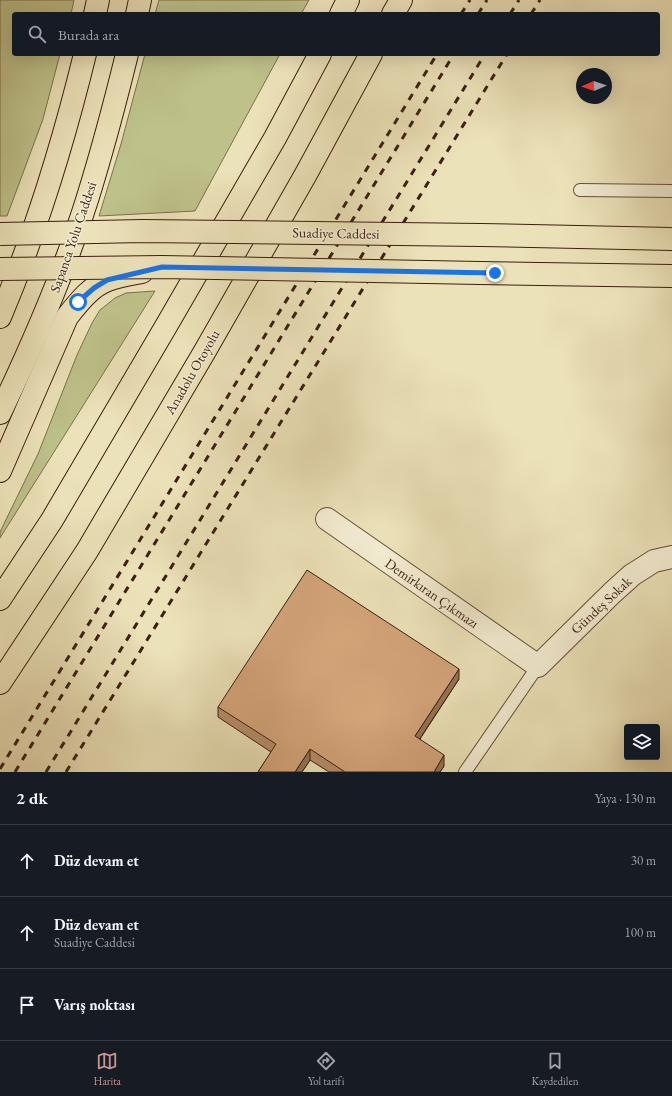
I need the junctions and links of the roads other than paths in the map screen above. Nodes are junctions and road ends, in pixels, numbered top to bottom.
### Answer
1 (98, 0) edge
2 (140, 0) edge
3 (348, 0) edge
4 (401, 0) edge
5 (95, 12) edge
6 (137, 12) edge
7 (342, 12) edge
8 (394, 12) edge
9 (85, 56) edge
10 (127, 56) edge
11 (319, 56) edge
12 (371, 56) edge
13 (580, 190) dead end
14 (672, 192) edge
15 (0, 234) edge
16 (672, 239) edge
17 (162, 267) junction
18 (0, 269) edge
19 (672, 276) edge
20 (0, 317) edge
21 (0, 414) edge
22 (0, 471) edge
23 (327, 519) dead end
24 (672, 556) edge
25 (0, 599) edge
26 (538, 666) junction
27 (0, 683) edge
28 (465, 772) edge

1 - 5 main road
2 - 6 main road
3 - 7 main road
4 - 8 main road
9 - 20 main road
10 - 21 main road, Sapanca Yolu Caddesi
11 - 25 main road
12 - 27 main road, Anadolu Otoyolu
13 - 14 lane
15 - 16 main road, Suadiye Caddesi, bridge
17 - 18 main road, bridge
17 - 19 main road, bridge
17 - 22 main road
23 - 26 street, Demirkıran Çıkmazı
24 - 26 street, Gündeş Sokak
26 - 28 lane

